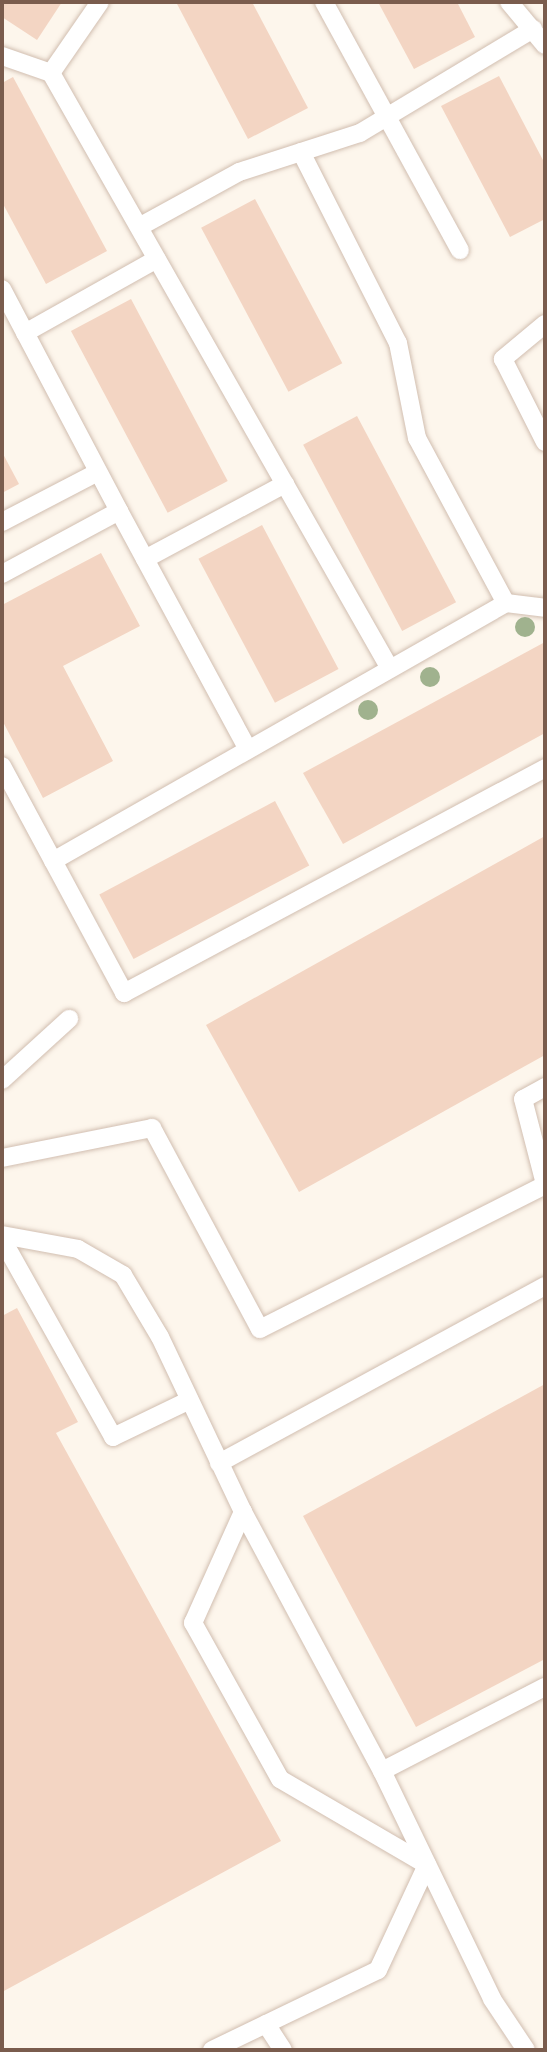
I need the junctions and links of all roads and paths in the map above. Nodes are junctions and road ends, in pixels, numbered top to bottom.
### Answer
1 (100, 2) edge
2 (324, 2) edge
3 (509, 2) edge
4 (533, 29) junction
5 (545, 45) edge
6 (2, 56) edge
7 (51, 74) junction
8 (389, 116) junction
9 (301, 152) junction
10 (139, 228) junction
11 (460, 250) dead end
12 (157, 259) junction
13 (2, 289) edge
14 (545, 324) edge
15 (25, 332) junction
16 (545, 442) edge
17 (98, 472) junction
18 (285, 484) junction
19 (119, 511) junction
20 (2, 522) edge
21 (145, 559) junction
22 (3, 570) edge
23 (506, 603) junction
24 (545, 608) edge
25 (389, 667) junction
26 (247, 748) junction
27 (2, 766) edge
28 (545, 768) edge
29 (53, 861) junction
30 (68, 1019) dead end
31 (2, 1080) edge
32 (545, 1087) edge
33 (2, 1157) edge
34 (545, 1185) edge
35 (2, 1237) edge
36 (545, 1286) edge
37 (190, 1400) junction
38 (219, 1462) junction
39 (243, 1512) junction
40 (545, 1686) edge
41 (382, 1771) junction
42 (427, 1865) junction
43 (266, 2024) junction
44 (212, 2050) edge
45 (283, 2050) edge
46 (526, 2050) edge

1 - 7 lane
2 - 8 lane
3 - 4 lane
4 - 5 lane
4 - 8 lane
6 - 7 lane
7 - 10 lane
8 - 9 lane
8 - 11 lane
9 - 10 lane
9 - 23 lane
10 - 12 lane
12 - 15 lane
12 - 18 lane
13 - 15 lane
14 - 16 lane
15 - 17 lane
17 - 19 lane
17 - 20 lane
18 - 21 lane
18 - 25 lane
19 - 21 lane
19 - 22 lane
21 - 26 lane
23 - 24 lane
23 - 25 lane
25 - 26 lane
26 - 29 lane
27 - 29 lane
28 - 29 lane
30 - 31 lane
32 - 34 lane
33 - 34 lane
35 - 37 lane
35 - 37 lane
36 - 38 lane
37 - 38 lane
38 - 39 lane
39 - 41 lane
39 - 42 lane
40 - 41 lane
41 - 42 lane
42 - 43 lane
42 - 46 lane
43 - 44 lane
43 - 45 lane

